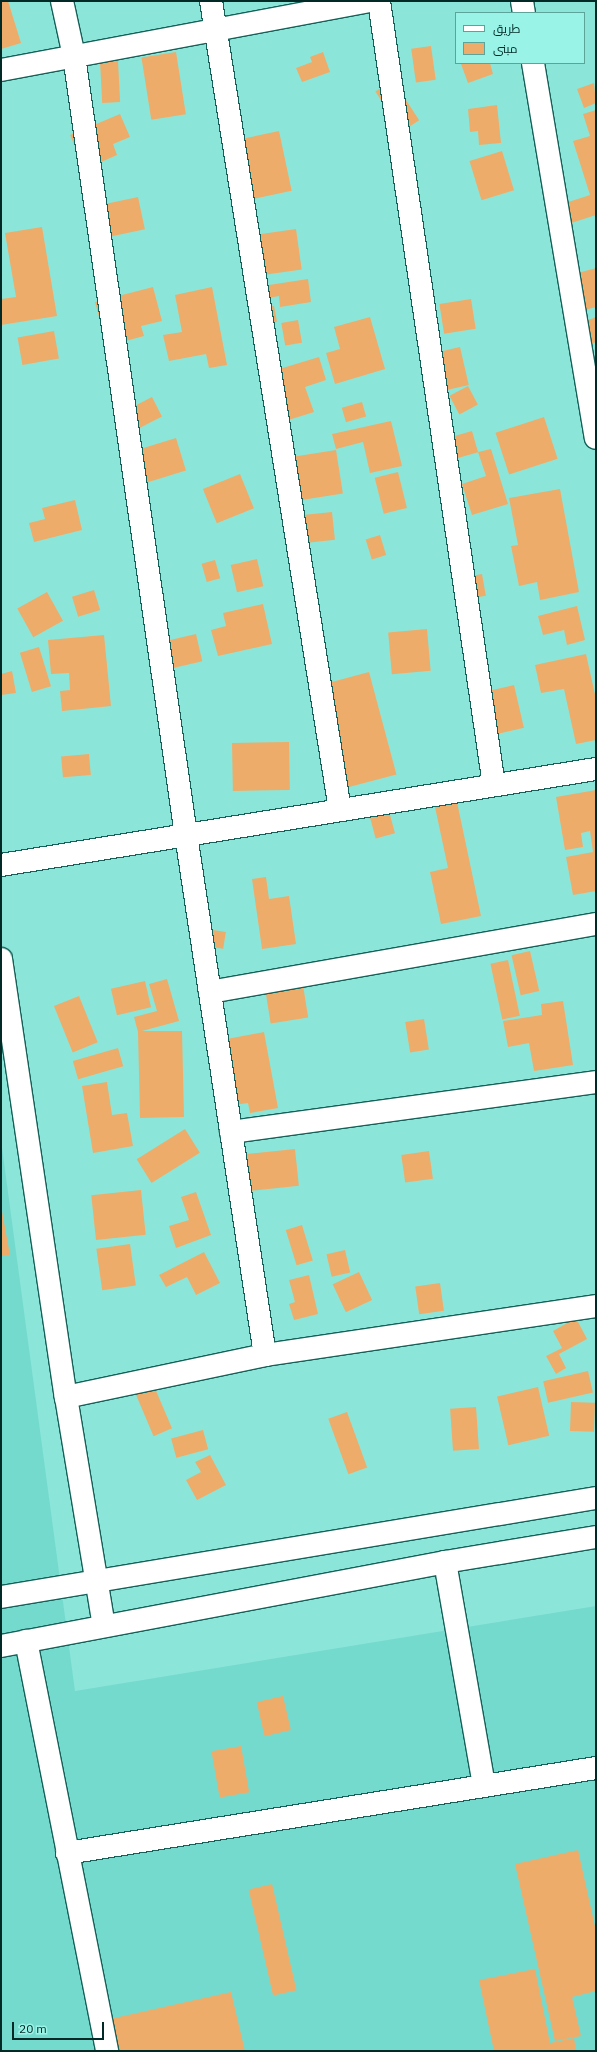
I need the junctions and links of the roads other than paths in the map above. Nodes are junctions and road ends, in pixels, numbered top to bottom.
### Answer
1 (62, 1) edge
2 (211, 1) edge
3 (369, 1) edge
4 (379, 1) edge
5 (522, 1) edge
6 (524, 12) edge
7 (216, 30) junction
8 (74, 56) junction
9 (533, 64) edge
10 (1, 70) edge
11 (596, 438) edge
12 (596, 769) edge
13 (494, 785) junction
14 (340, 810) junction
15 (186, 835) junction
16 (1, 865) edge
17 (596, 924) edge
18 (1, 959) edge
19 (210, 992) junction
20 (596, 1082) edge
21 (231, 1132) junction
22 (596, 1306) edge
23 (265, 1355) junction
24 (66, 1397) junction
25 (596, 1498) edge
26 (596, 1537) edge
27 (445, 1562) junction
28 (97, 1581) junction
29 (1, 1597) edge
30 (104, 1626) junction
31 (26, 1641) junction
32 (1, 1646) edge
33 (596, 1768) edge
34 (484, 1786) junction
35 (67, 1853) junction
36 (107, 2051) edge

1 - 8 street
2 - 7 street
3 - 7 street
4 - 13 street
5 - 6 street
7 - 8 street
7 - 14 street
8 - 10 street
8 - 15 street
9 - 11 street
12 - 13 street
13 - 14 street
14 - 15 street
15 - 16 street
15 - 19 street
17 - 19 street
18 - 24 street
19 - 21 street
20 - 21 street
21 - 23 street
22 - 23 street
23 - 24 street
24 - 28 street
25 - 28 street
26 - 27 street
27 - 30 street
27 - 34 street
28 - 29 street
28 - 30 street
30 - 31 street
31 - 32 street
31 - 35 street
33 - 34 street
34 - 35 street
35 - 36 street

